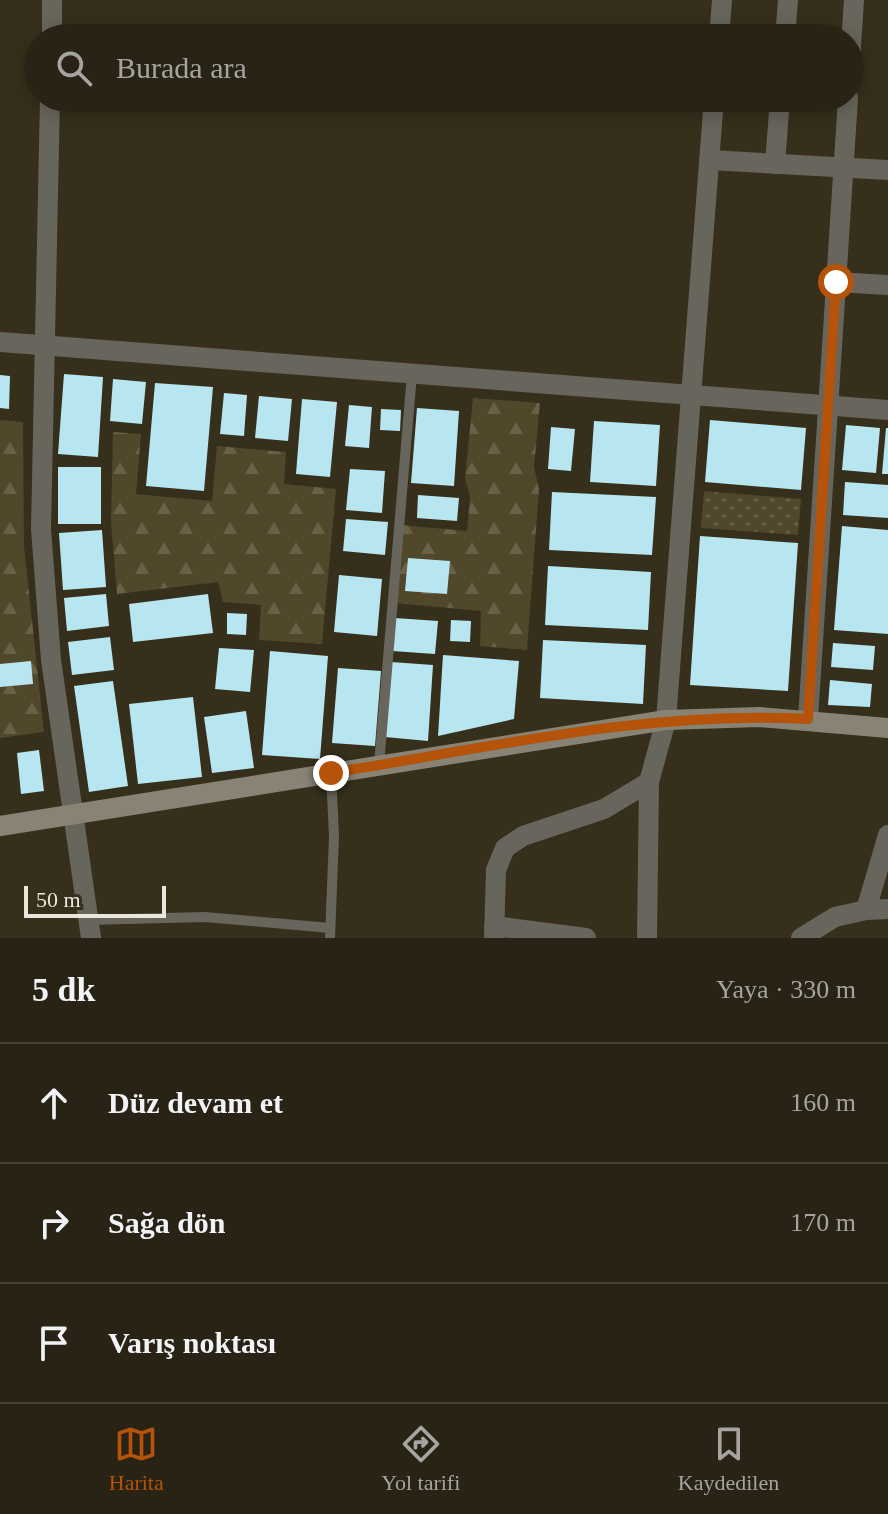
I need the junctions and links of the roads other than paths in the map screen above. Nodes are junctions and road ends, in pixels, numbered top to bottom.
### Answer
1 (52, 0) edge
2 (722, 0) edge
3 (788, 0) edge
4 (854, 0) edge
5 (52, 24) edge
6 (720, 24) edge
7 (786, 24) edge
8 (852, 24) edge
9 (50, 112) edge
10 (713, 112) edge
11 (779, 112) edge
12 (847, 112) edge
13 (709, 160) junction
14 (775, 164) junction
15 (843, 168) junction
16 (888, 170) edge
17 (836, 282) junction
18 (888, 285) edge
19 (0, 342) edge
20 (45, 345) junction
21 (412, 374) junction
22 (690, 395) junction
23 (829, 405) junction
24 (888, 410) edge
25 (808, 719) junction
26 (666, 720) junction
27 (888, 728) edge
28 (379, 765) junction
29 (331, 773) junction
30 (649, 782) junction
31 (71, 814) junction
32 (0, 826) edge
33 (888, 835) edge
34 (888, 909) edge
35 (866, 910) junction
36 (90, 929) edge
37 (494, 932) edge
38 (330, 933) edge
39 (586, 938) edge
40 (647, 938) edge
41 (801, 938) edge

1 - 5 street
2 - 6 street
3 - 7 street
4 - 8 street
9 - 20 street
10 - 13 street
11 - 14 street
12 - 15 street
13 - 14 street
13 - 22 street
14 - 15 street
15 - 16 street
15 - 17 street
17 - 18 street
17 - 23 street
19 - 20 street
20 - 21 street
20 - 31 street
21 - 22 street
21 - 28 lane
22 - 23 street
22 - 26 street
23 - 24 street
23 - 25 street
25 - 26 main road
25 - 27 main road
26 - 28 main road
26 - 30 street
28 - 29 main road
29 - 31 main road
29 - 38 lane
30 - 37 street
30 - 40 street
31 - 32 main road
31 - 36 street
33 - 35 street
34 - 35 street
35 - 41 street
36 - 38 lane
37 - 39 street

